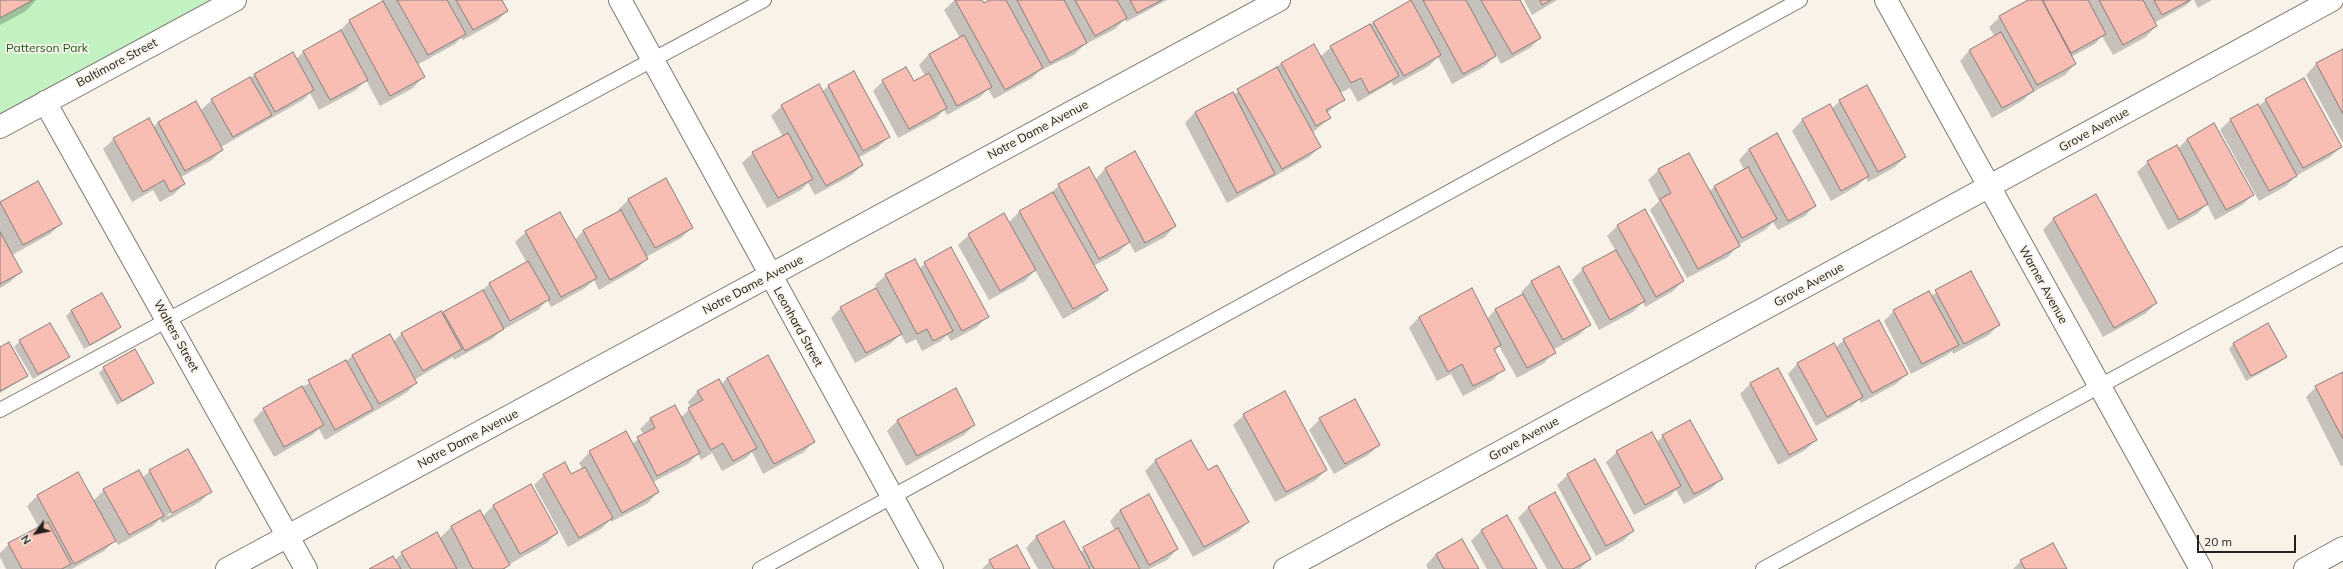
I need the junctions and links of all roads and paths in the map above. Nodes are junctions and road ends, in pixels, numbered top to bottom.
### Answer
1 (234, 0) edge
2 (620, 0) edge
3 (764, 0) edge
4 (1279, 0) edge
5 (1800, 0) edge
6 (1886, 0) edge
7 (2332, 0) edge
8 (653, 61) junction
9 (45, 102) junction
10 (0, 127) edge
11 (1989, 187) junction
12 (2343, 254) edge
13 (770, 276) junction
14 (167, 320) junction
15 (2100, 386) junction
16 (0, 410) edge
17 (892, 498) junction
18 (287, 536) junction
19 (2343, 548) edge
20 (227, 569) edge
21 (306, 569) edge
22 (760, 569) edge
23 (932, 569) edge
24 (1286, 569) edge
25 (1763, 569) edge
26 (2201, 569) edge
27 (2305, 569) edge

1 - 9 street, Baltimore Street
2 - 8 street, Leonhard Street
3 - 8 lane
4 - 13 street, Notre Dame Avenue
5 - 17 lane
6 - 11 street, Warner Avenue
7 - 11 street, Grove Avenue
8 - 13 street, Leonhard Street
8 - 14 lane
9 - 10 street, Baltimore Street
9 - 14 street, Walters Street
11 - 15 street, Warner Avenue
11 - 24 street, Grove Avenue
12 - 15 lane
13 - 17 street, Leonhard Street
13 - 18 street, Notre Dame Avenue
14 - 16 lane
14 - 18 street, Walters Street
15 - 25 lane
15 - 26 street, Warner Avenue
17 - 22 lane
17 - 23 street, Leonhard Street
18 - 20 street, Notre Dame Avenue
18 - 21 street, Walters Street
19 - 27 street

